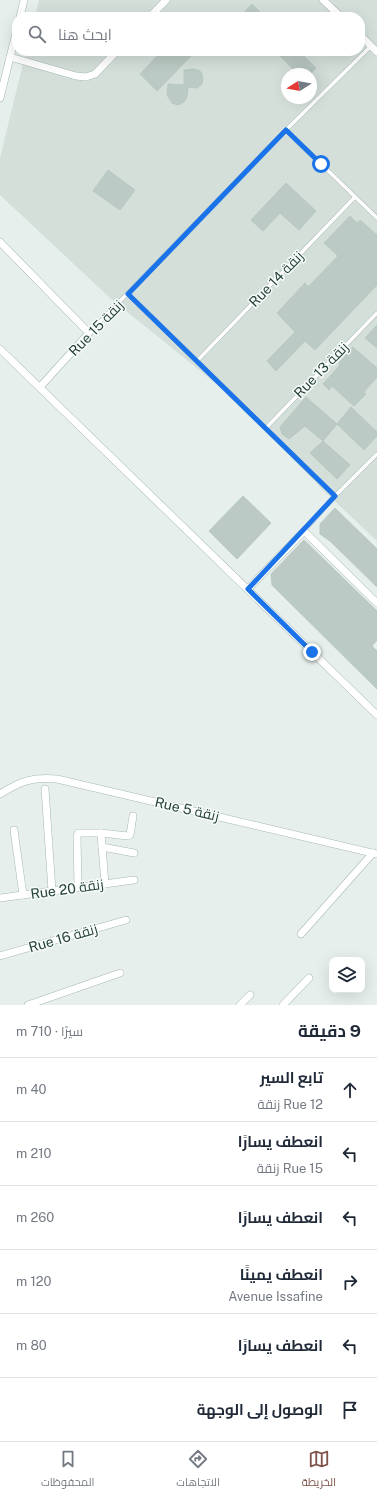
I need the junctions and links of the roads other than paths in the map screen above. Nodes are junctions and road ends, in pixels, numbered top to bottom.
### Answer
1 (24, 0) edge
2 (166, 0) edge
3 (323, 0) edge
4 (21, 12) edge
5 (155, 12) edge
6 (336, 12) edge
7 (365, 40) edge
8 (371, 46) junction
9 (12, 49) edge
10 (365, 52) edge
11 (377, 52) edge
12 (112, 56) edge
13 (361, 56) edge
14 (10, 57) junction
15 (4, 69) edge
16 (0, 98) edge
17 (286, 130) junction
18 (355, 197) junction
19 (377, 218) edge
20 (0, 242) edge
21 (128, 294) junction
22 (377, 313) edge
23 (89, 333) junction
24 (0, 349) edge
25 (197, 361) junction
26 (40, 387) junction
27 (266, 428) junction
28 (377, 454) edge
29 (335, 496) junction
30 (304, 531) junction
31 (248, 589) junction
32 (377, 603) edge
33 (377, 715) edge
34 (45, 789) dead end
35 (0, 794) edge
36 (133, 816) dead end
37 (14, 830) dead end
38 (101, 833) junction
39 (102, 847) junction
40 (134, 853) dead end
41 (375, 853) edge
42 (134, 880) dead end
43 (105, 884) junction
44 (78, 888) junction
45 (52, 891) junction
46 (23, 895) junction
47 (0, 898) edge
48 (126, 920) dead end
49 (301, 934) dead end
50 (0, 948) edge
51 (1, 955) edge
52 (120, 973) dead end
53 (309, 978) dead end
54 (250, 995) dead end
55 (28, 1005) edge
56 (240, 1005) edge
57 (283, 1005) edge

1 - 4 street
2 - 5 street
3 - 6 street
7 - 8 street
8 - 10 lane, Rue 15 زنقة
8 - 11 street
9 - 14 street
12 - 14 street
13 - 17 lane, Rue 15 زنقة
14 - 15 street
15 - 16 street
17 - 18 lane
17 - 21 lane, Rue 15 زنقة
18 - 19 lane
18 - 25 lane, Rue 14 زنقة
20 - 23 street
21 - 23 lane, Rue 15 زنقة
21 - 25 lane
22 - 27 lane, Rue 13 زنقة
23 - 26 street, Rue 15 زنقة
24 - 26 street
25 - 27 lane
26 - 31 street
27 - 29 lane
28 - 29 lane
29 - 30 lane
30 - 31 street
30 - 32 street
31 - 33 street
34 - 45 street
35 - 41 street, Rue 5 زنقة
36 - 38 street
37 - 46 street
38 - 39 street
38 - 44 street
39 - 40 street
39 - 43 street
41 - 49 street
42 - 43 street, Rue 20 زنقة
43 - 44 street, Rue 20 زنقة
44 - 45 street, Rue 20 زنقة
45 - 46 street, Rue 20 زنقة
46 - 47 street, Rue 20 زنقة
48 - 51 street, Rue 16 زنقة
50 - 51 street
52 - 55 street
53 - 57 street
54 - 56 street

